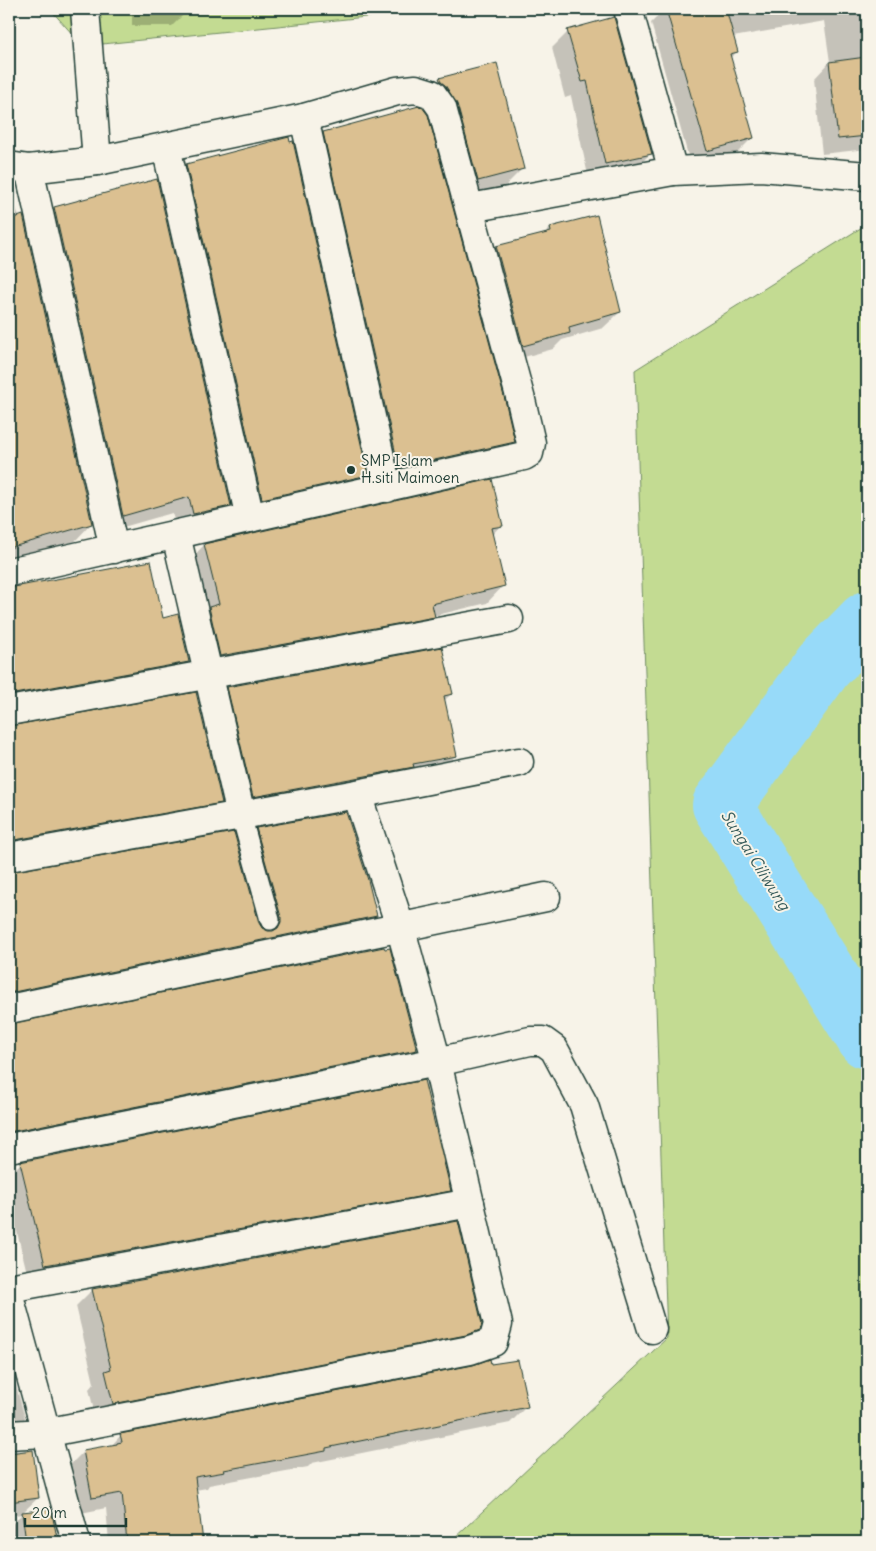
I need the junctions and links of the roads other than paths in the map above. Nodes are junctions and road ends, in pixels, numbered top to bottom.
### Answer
1 (85, 9) edge
2 (628, 9) edge
3 (304, 118) junction
4 (166, 147) junction
5 (97, 161) junction
6 (19, 168) edge
7 (673, 171) junction
8 (867, 176) edge
9 (470, 208) junction
10 (387, 488) junction
11 (250, 518) junction
12 (176, 535) junction
13 (114, 549) junction
14 (9, 572) edge
15 (509, 619) dead end
16 (208, 674) junction
17 (9, 711) edge
18 (519, 762) dead end
19 (357, 794) junction
20 (242, 815) junction
21 (9, 856) edge
22 (546, 897) dead end
23 (270, 920) dead end
24 (400, 926) junction
25 (9, 1009) edge
26 (437, 1062) junction
27 (9, 1148) edge
28 (470, 1203) junction
29 (9, 1288) edge
30 (9, 1296) edge
31 (652, 1329) dead end
32 (45, 1433) junction
33 (9, 1435) edge
34 (76, 1542) edge

1 - 5 street
2 - 7 street
3 - 4 street
3 - 9 street
3 - 10 street
4 - 5 street
4 - 11 street
5 - 6 street
6 - 13 street
7 - 8 street
7 - 9 street
9 - 10 street
10 - 11 street
11 - 12 street
12 - 13 street
12 - 16 street
13 - 14 street
15 - 16 street
16 - 17 street
16 - 20 street
18 - 19 street
19 - 20 street
19 - 24 street
20 - 21 street
20 - 23 lane
22 - 24 street
24 - 25 street
24 - 26 street
26 - 27 street
26 - 28 street
26 - 31 street
28 - 29 street
28 - 32 street
30 - 32 street
32 - 33 street
32 - 34 street

